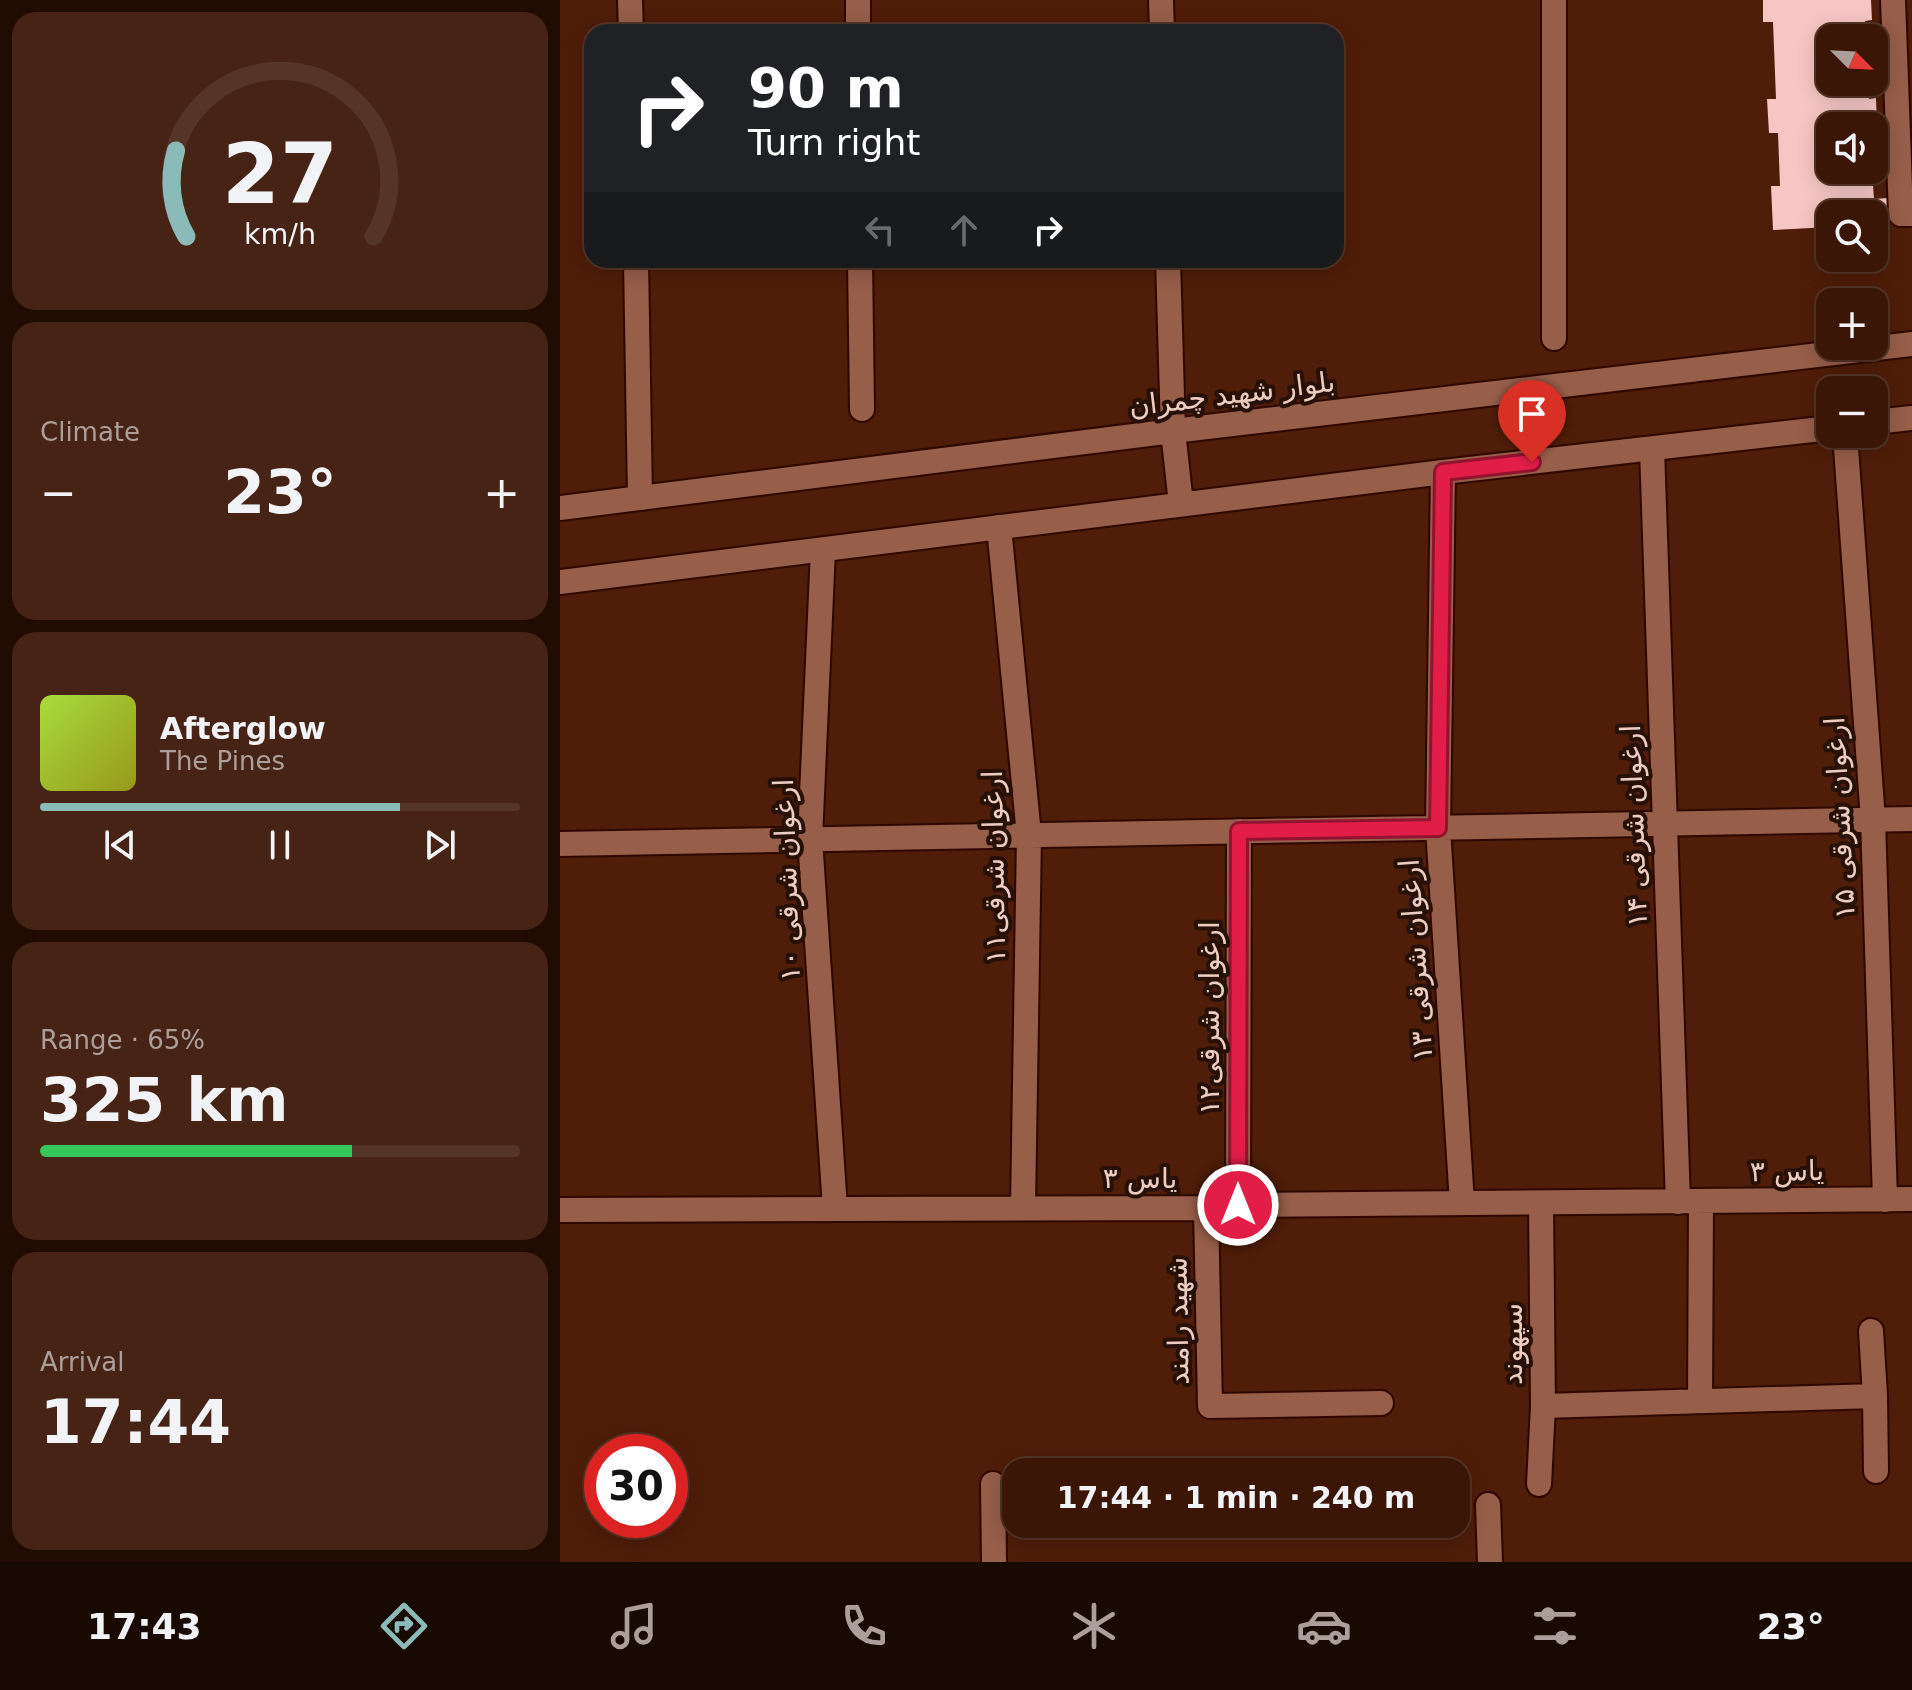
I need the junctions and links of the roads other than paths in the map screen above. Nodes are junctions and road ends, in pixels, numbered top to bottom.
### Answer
1 (630, 0) edge
2 (858, 0) edge
3 (1161, 0) edge
4 (1554, 0) edge
5 (1893, 0) edge
6 (631, 24) edge
7 (858, 24) edge
8 (1162, 24) edge
9 (1912, 214) edge
10 (636, 268) edge
11 (860, 268) edge
12 (1168, 268) edge
13 (1554, 338) dead end
14 (1912, 344) edge
15 (862, 409) dead end
16 (1912, 418) edge
17 (1888, 421) edge
18 (1816, 430) edge
19 (1173, 431) junction
20 (1846, 448) edge
21 (1652, 449) junction
22 (1443, 472) junction
23 (640, 498) junction
24 (1181, 504) junction
25 (560, 508) edge
26 (999, 527) junction
27 (823, 550) junction
28 (560, 582) edge
29 (1912, 819) edge
30 (1873, 820) junction
31 (1663, 823) junction
32 (1438, 828) junction
33 (1239, 831) junction
34 (1029, 835) junction
35 (810, 839) junction
36 (560, 844) edge
37 (1912, 1199) edge
38 (1885, 1200) junction
39 (1689, 1202) junction
40 (1462, 1203) junction
41 (1541, 1203) junction
42 (1238, 1205) junction
43 (1023, 1207) junction
44 (835, 1208) junction
45 (1206, 1208) junction
46 (560, 1210) edge
47 (1871, 1331) dead end
48 (1875, 1396) junction
49 (1700, 1401) junction
50 (1381, 1403) dead end
51 (1543, 1406) junction
52 (1876, 1471) dead end
53 (993, 1484) dead end
54 (1539, 1484) dead end
55 (1488, 1505) dead end
56 (994, 1562) edge
57 (1490, 1562) edge

1 - 6 street
2 - 7 street
3 - 8 street
4 - 13 street
5 - 9 street
10 - 23 street
11 - 15 street
12 - 19 street
14 - 19 street, بلوار شهید چمران
16 - 17 street
18 - 21 street
19 - 23 street, بلوار شهید چمران
19 - 24 street
20 - 30 street, ارغوان شرقی ۱۵
21 - 22 street
21 - 31 street, ارغوان شرقی ۱۴
22 - 24 street
22 - 32 street, ارغوان شرقی ۱۳
23 - 25 street, بلوار شهید چمران
24 - 26 street
26 - 27 street
26 - 34 street, ارغوان شرقی۱۱
27 - 28 street
27 - 35 street, ارغوان شرقی ۱۰
29 - 30 street
30 - 31 street
30 - 38 street, ارغوان شرقی ۱۵
31 - 32 street
31 - 39 street, ارغوان شرقی ۱۴
32 - 33 street
32 - 40 street, ارغوان شرقی ۱۳
33 - 34 street
33 - 42 street, ارغوان شرقی۱۲
34 - 35 street
34 - 43 street, ارغوان شرقی۱۱
35 - 36 street
35 - 44 street, ارغوان شرقی ۱۰
37 - 38 street, یاس ۳
38 - 39 street, یاس ۳
39 - 41 street, یاس ۳
39 - 49 street, ارغوان شرقی ۱۴
40 - 41 street, یاس ۳
40 - 42 street, یاس ۳
41 - 51 street, سپهوند
42 - 45 street, یاس ۳
43 - 44 street, یاس ۳
43 - 45 street, یاس ۳
44 - 46 street, یاس ۳
45 - 50 street, شهید رامند
47 - 48 street
48 - 49 street
48 - 52 street
49 - 51 street
51 - 54 street, سپهوند
53 - 56 street
55 - 57 street

